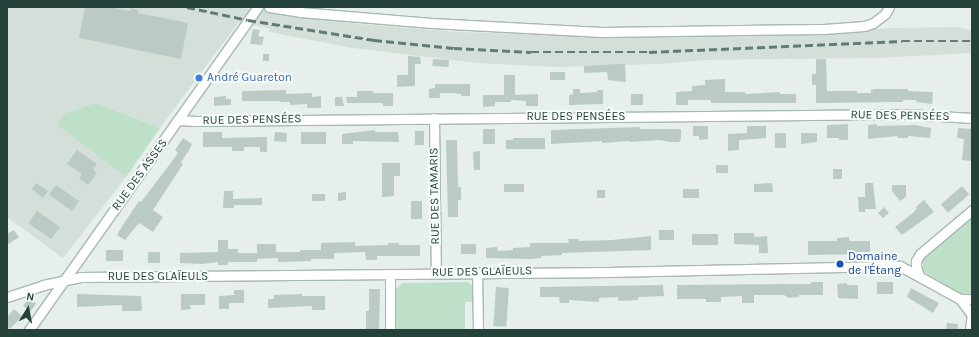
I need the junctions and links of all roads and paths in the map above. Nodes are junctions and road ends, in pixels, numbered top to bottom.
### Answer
1 (258, 7) edge
2 (268, 7) edge
3 (889, 7) edge
4 (300, 10) edge
5 (434, 118) junction
6 (972, 118) edge
7 (179, 120) junction
8 (972, 210) edge
9 (920, 254) junction
10 (900, 266) junction
11 (477, 272) junction
12 (436, 273) junction
13 (390, 274) junction
14 (919, 275) junction
15 (65, 279) junction
16 (7, 297) edge
17 (972, 299) edge
18 (960, 300) junction
19 (972, 314) edge
20 (29, 330) edge
21 (390, 330) edge
22 (478, 330) edge
23 (970, 330) edge

1 - 7 street, RUE DES ASSES
2 - 4 street
3 - 4 street
5 - 6 street, RUE DES PENSÉES
5 - 7 street, RUE DES PENSÉES
5 - 12 street, RUE DES TAMARIS
7 - 15 street, RUE DES ASSES
8 - 9 street, RUE DES GLAÏEULS
9 - 10 street, RUE DES GLAÏEULS
9 - 14 street
10 - 11 street, RUE DES GLAÏEULS
10 - 14 street, RUE DES GLAÏEULS
11 - 12 street, RUE DES GLAÏEULS
11 - 22 street
12 - 13 street, RUE DES GLAÏEULS
13 - 15 street, RUE DES GLAÏEULS
13 - 21 street
14 - 18 street, RUE DES GLAÏEULS
15 - 16 street
15 - 20 street, RUE DES ASSES
17 - 18 street
18 - 19 street, RUE DES GLAÏEULS
19 - 23 street

